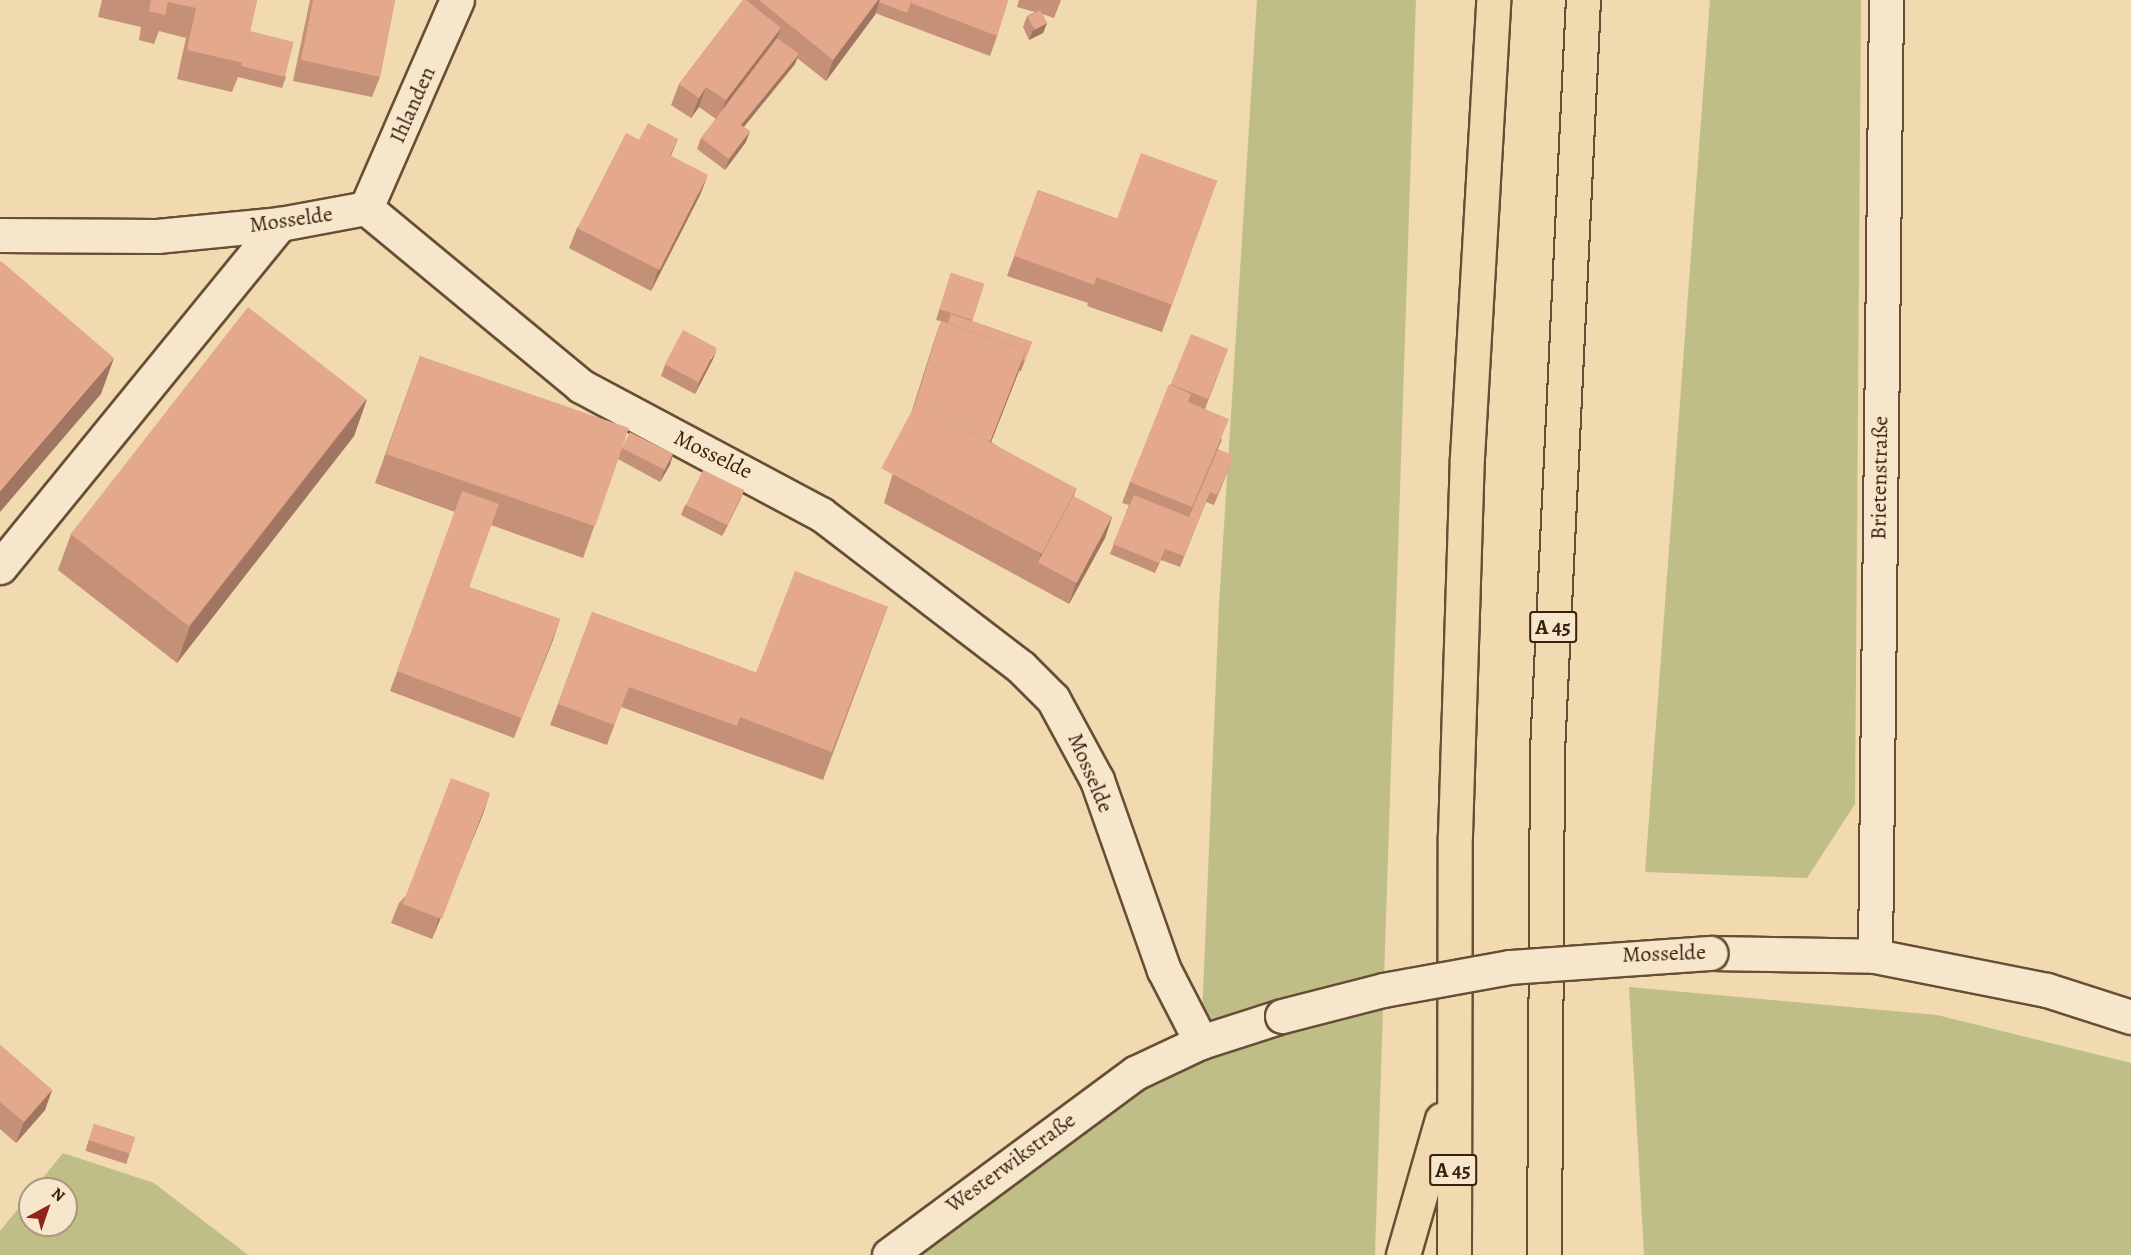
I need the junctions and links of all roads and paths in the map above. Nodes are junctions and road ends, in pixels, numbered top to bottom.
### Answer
1 (457, 0) edge
2 (1493, 0) edge
3 (1583, 0) edge
4 (1886, 0) edge
5 (366, 208) junction
6 (280, 224) junction
7 (0, 236) edge
8 (0, 567) edge
9 (1875, 956) junction
10 (2131, 1017) edge
11 (1201, 1042) junction
12 (1135, 1073) joint
13 (1452, 1086) junction
14 (889, 1255) edge
15 (1402, 1255) edge
16 (1454, 1255) edge
17 (1544, 1255) edge

1 - 5 street, Ihlanden
2 - 13 highway, A 45
3 - 17 highway, A 45
4 - 9 street, Brietenstraße
5 - 6 street, Mosselde
5 - 11 street, Mosselde
6 - 7 street, Mosselde
6 - 8 street
9 - 10 street, Mosselde
9 - 11 street, Mosselde, bridge
11 - 12 street, Mosselde
12 - 14 street, Westerwikstraße
13 - 15 highway
13 - 16 highway, A 45

